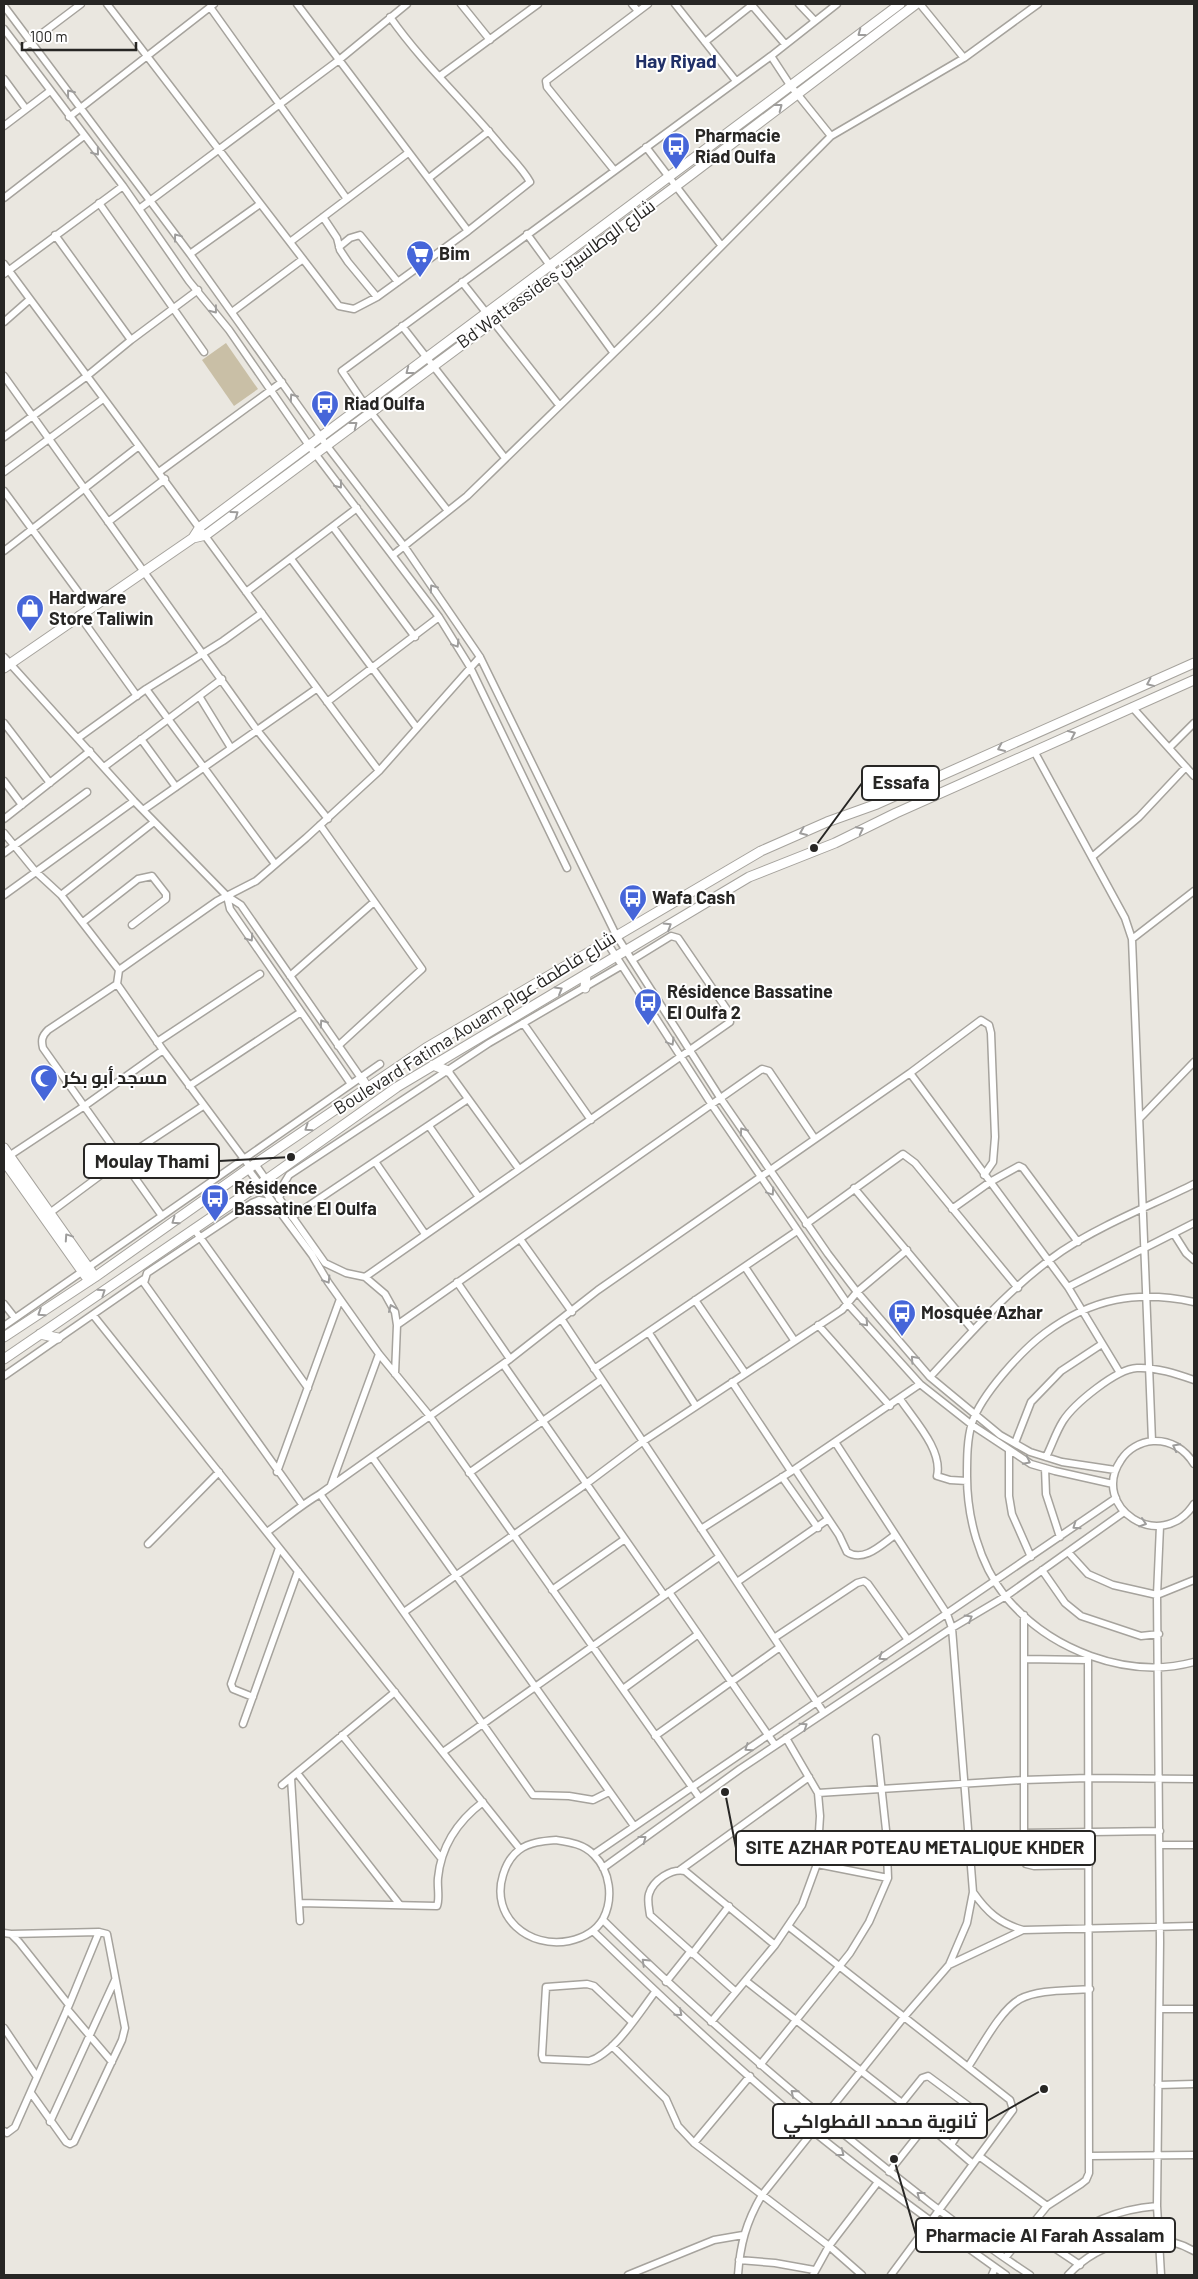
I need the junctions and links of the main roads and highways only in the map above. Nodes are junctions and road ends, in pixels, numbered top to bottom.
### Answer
1 (900, 4) edge
2 (916, 4) edge
3 (368, 408) junction
4 (193, 538) junction
5 (6, 663) edge
6 (1194, 663) edge
7 (1194, 680) edge
8 (586, 974) junction
9 (584, 988) road end
10 (433, 1065) junction
11 (448, 1071) road end
12 (360, 1078) road end
13 (367, 1087) junction
14 (5, 1155) edge
15 (85, 1269) junction
16 (92, 1279) junction
17 (40, 1334) junction
18 (4, 1337) edge
19 (58, 1338) road end
20 (4, 1359) edge

1 -> 3 main road, Bd Wattassides شارع الوطاسيين
3 -> 2 main road, Bd Wattassides شارع الوطاسيين
3 - 4 main road, Bd Wattassides شارع الوطاسيين
4 -> 3 main road, Bd Wattassides شارع الوطاسيين
4 - 5 main road, Bd Wattassides شارع الوطاسيين
6 -> 13 main road, Boulevard Fatima Aouam شارع فاطمة عوام
8 -> 7 main road, Boulevard Fatima Aouam شارع فاطمة عوام
8 - 9 main road
10 -> 8 main road, Boulevard Fatima Aouam شارع فاطمة عوام
10 - 11 main road
17 -> 10 main road, Boulevard Fatima Aouam شارع فاطمة عوام
12 - 13 main road
13 -> 16 main road, Boulevard Fatima Aouam شارع فاطمة عوام
14 - 15 main road
15 -> 14 main road
15 - 16 main road
16 -> 18 main road, Boulevard Fatima Aouam شارع فاطمة عوام
17 - 19 main road
17 - 20 main road, Boulevard Fatima Aouam شارع فاطمة عوام

